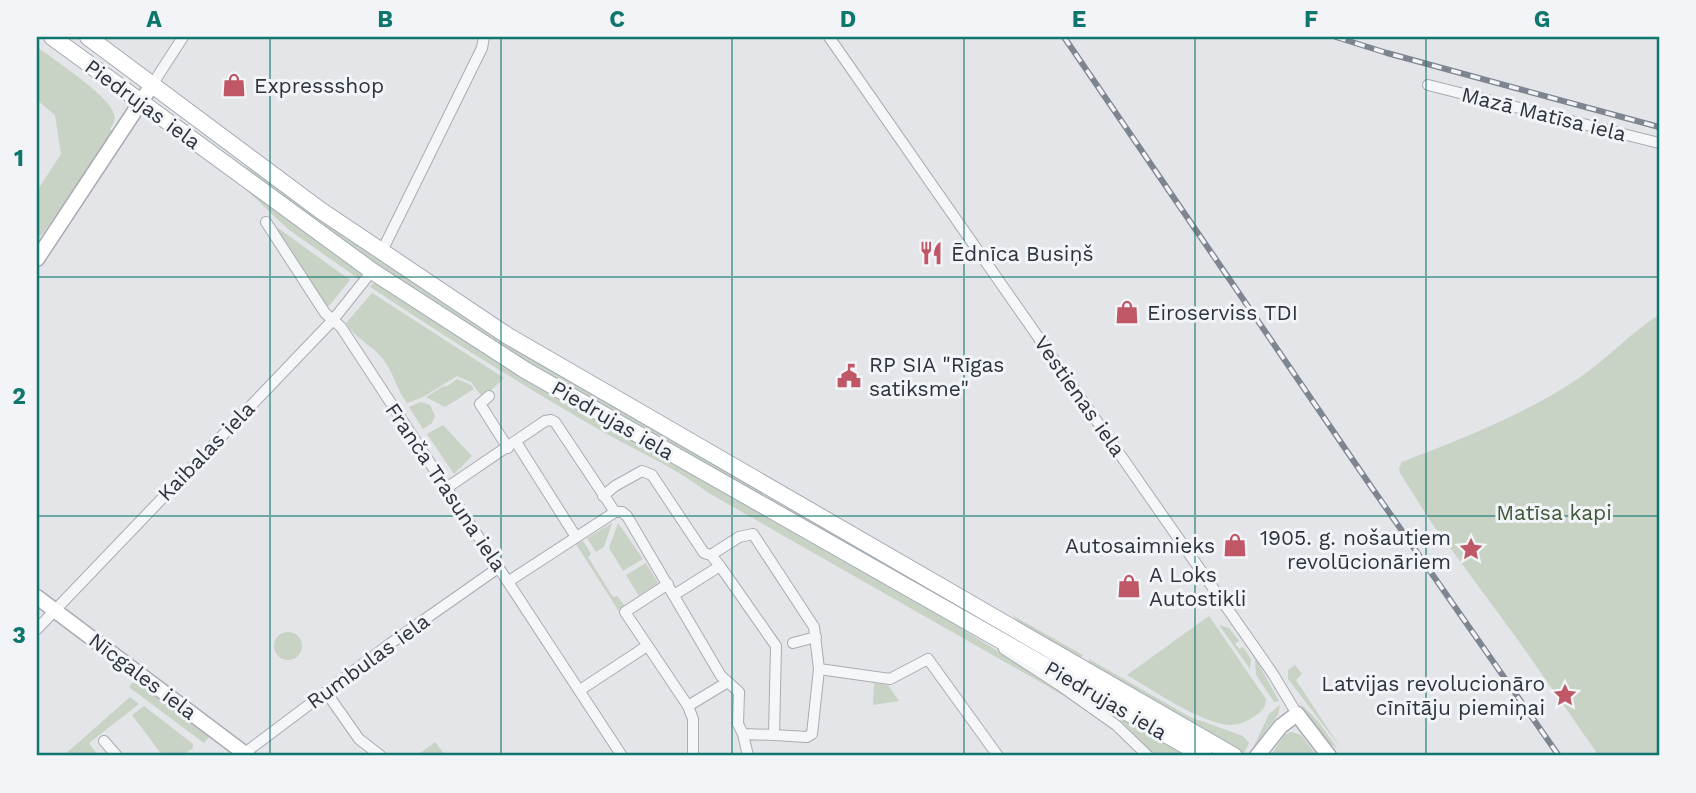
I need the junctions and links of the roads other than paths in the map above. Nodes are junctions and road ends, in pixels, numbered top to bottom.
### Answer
1 (52, 37) edge
2 (88, 37) edge
3 (183, 37) edge
4 (484, 37) edge
5 (829, 37) edge
6 (152, 85) junction
7 (1429, 85) dead end
8 (141, 103) junction
9 (1659, 144) edge
10 (266, 222) dead end
11 (381, 253) junction
12 (37, 259) edge
13 (372, 271) junction
14 (333, 320) junction
15 (488, 396) dead end
16 (512, 445) junction
17 (445, 489) junction
18 (603, 496) junction
19 (615, 512) junction
20 (576, 537) junction
21 (712, 555) junction
22 (720, 566) junction
23 (498, 568) junction
24 (509, 581) junction
25 (668, 584) junction
26 (674, 595) junction
27 (37, 597) edge
28 (55, 611) junction
29 (37, 629) edge
30 (979, 629) junction
31 (816, 637) junction
32 (785, 645) junction
33 (646, 646) junction
34 (819, 669) junction
35 (726, 683) junction
36 (580, 690) junction
37 (326, 692) junction
38 (688, 706) junction
39 (1297, 714) junction
40 (743, 734) junction
41 (774, 735) junction
42 (104, 741) dead end
43 (244, 755) edge
44 (117, 756) edge
45 (381, 756) edge
46 (622, 756) edge
47 (693, 756) edge
48 (748, 756) edge
49 (998, 756) edge
50 (1148, 756) edge
51 (1204, 756) edge
52 (1234, 756) edge
53 (1257, 756) edge
54 (1329, 756) edge

1 - 8 main road, Piedrujas iela
2 - 6 main road, Piedrujas iela
3 - 6 street
4 - 11 street
5 - 39 street, Vestienas iela
6 - 8 street
6 - 11 main road, Piedrujas iela
7 - 9 street, Mazā Matīsa iela
8 - 12 street
8 - 13 main road, Piedrujas iela
10 - 14 street, Franča Trasuna iela
11 - 52 main road, Piedrujas iela
13 - 14 street, Kaibalas iela
13 - 30 main road, Piedrujas iela
14 - 17 street, Franča Trasuna iela
14 - 28 street, Kaibalas iela
15 - 16 street
16 - 17 street
16 - 18 street
16 - 20 street
17 - 23 street, Franča Trasuna iela
18 - 19 street
18 - 21 street
19 - 20 street
19 - 25 street
20 - 24 street
21 - 22 street
21 - 31 street
22 - 26 street
22 - 32 street
23 - 24 street, Franča Trasuna iela
23 - 37 street, Rumbulas iela
24 - 36 street, Franča Trasuna iela
25 - 26 street
25 - 33 street
26 - 35 street
27 - 28 street, Nīcgales iela
28 - 29 street, Kaibalas iela
28 - 43 street, Nīcgales iela
30 - 50 street
30 - 51 main road, Piedrujas iela
31 - 32 street
31 - 34 street
32 - 41 street
33 - 36 street
33 - 38 street
34 - 41 street
34 - 49 street
35 - 38 street
35 - 40 street
36 - 46 street, Franča Trasuna iela
37 - 43 street, Rumbulas iela
37 - 45 street
38 - 47 street
39 - 53 street
39 - 54 street, Vestienas iela
40 - 41 street
40 - 48 street
42 - 44 street

